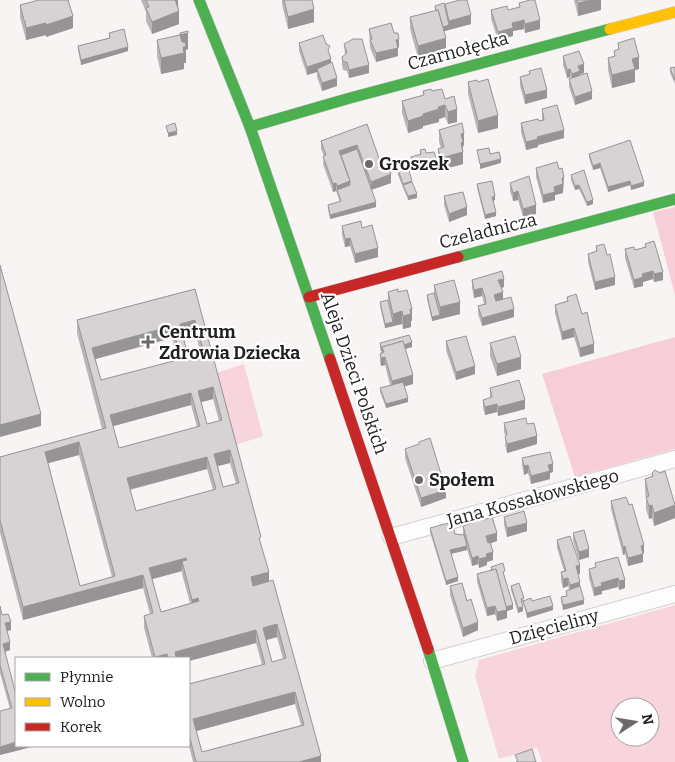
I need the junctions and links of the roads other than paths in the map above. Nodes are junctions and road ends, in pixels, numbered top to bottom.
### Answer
1 (199, 0) edge
2 (675, 12) edge
3 (250, 127) junction
4 (675, 199) edge
5 (309, 297) junction
6 (675, 459) edge
7 (391, 537) junction
8 (675, 594) edge
9 (432, 661) junction
10 (463, 762) edge

1 - 3 street, Aleja Dzieci Polskich
2 - 3 street, Czarnołęcka
3 - 5 street, Aleja Dzieci Polskich
4 - 5 street, Czeladnicza
5 - 7 street, Aleja Dzieci Polskich
6 - 7 street, Jana Kossakowskiego
7 - 9 street, Aleja Dzieci Polskich
8 - 9 street, Dzięcieliny
9 - 10 street, Aleja Dzieci Polskich

